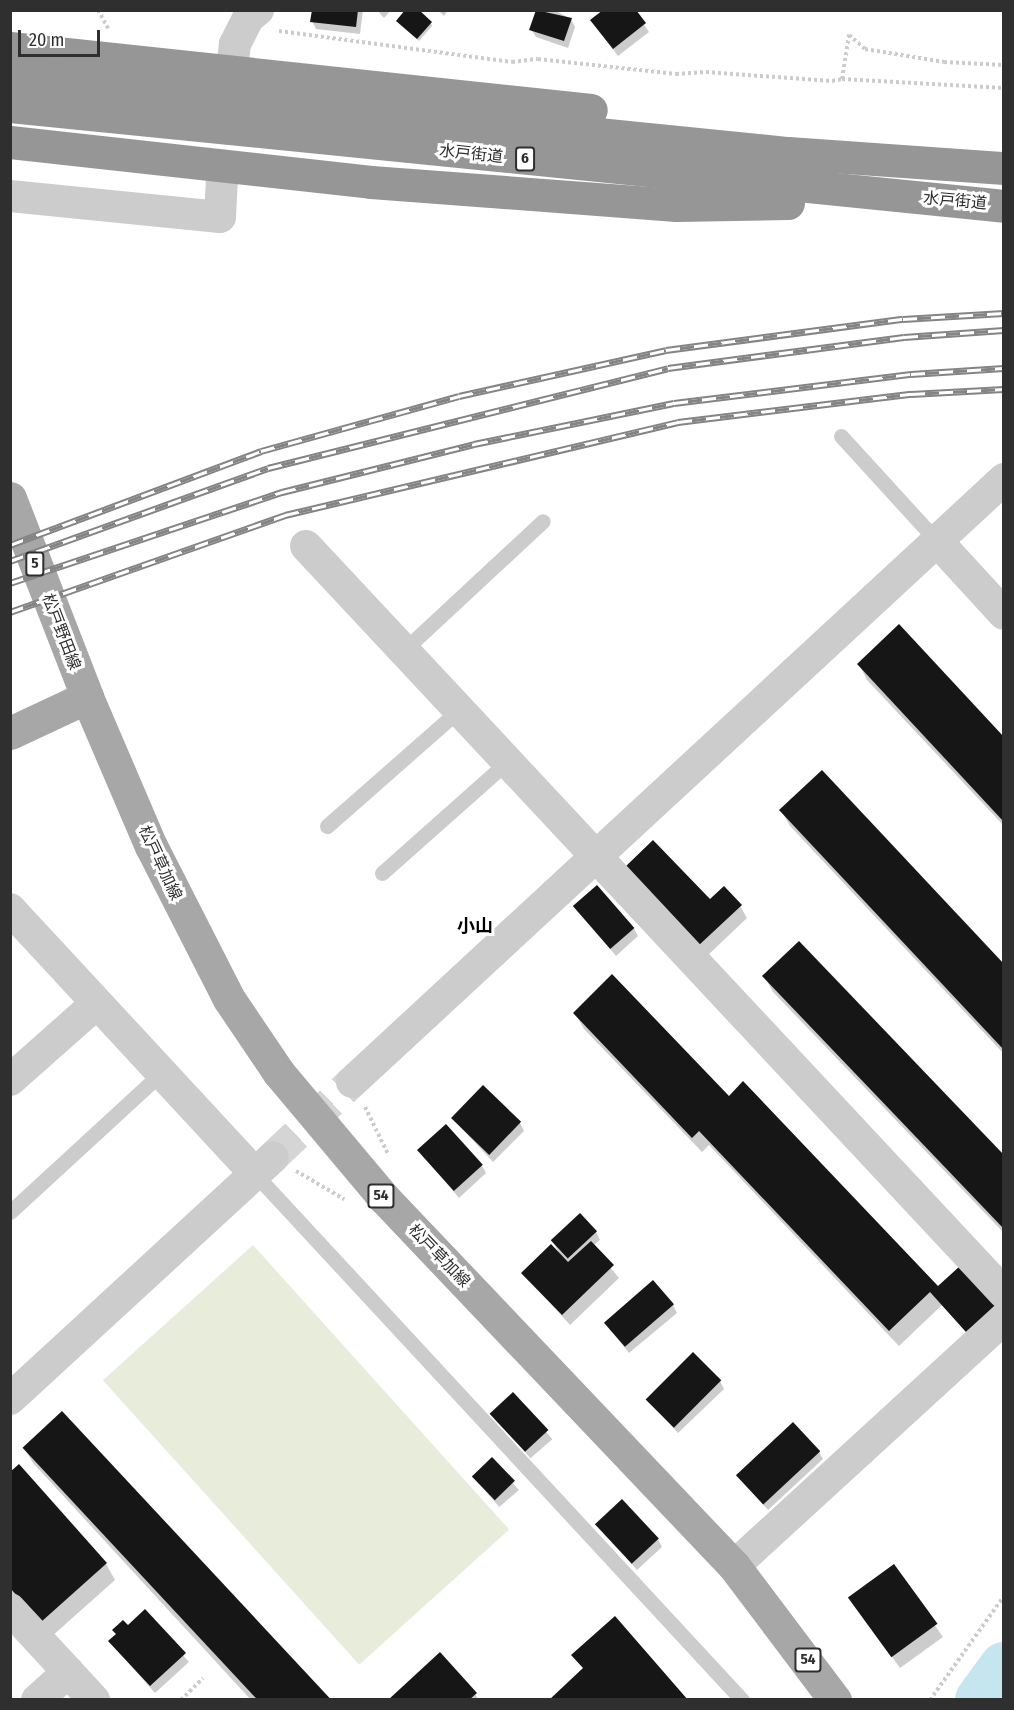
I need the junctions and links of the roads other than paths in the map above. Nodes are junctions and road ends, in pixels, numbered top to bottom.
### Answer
1 (253, 14) edge
2 (10, 48) edge
3 (233, 60) dead end
4 (10, 75) edge
5 (10, 106) edge
6 (10, 142) edge
7 (788, 153) junction
8 (1004, 168) edge
9 (222, 177) dead end
10 (846, 192) junction
11 (10, 196) edge
12 (1004, 206) edge
13 (841, 436) dead end
14 (1004, 480) edge
15 (10, 498) edge
16 (543, 521) dead end
17 (936, 540) junction
18 (306, 546) dead end
19 (1004, 614) edge
20 (402, 652) junction
21 (87, 697) junction
22 (458, 711) junction
23 (10, 733) edge
24 (507, 762) junction
25 (327, 826) dead end
26 (596, 855) junction
27 (382, 873) dead end
28 (10, 909) edge
29 (96, 1004) junction
30 (161, 1073) junction
31 (10, 1080) edge
32 (352, 1082) tunnel mouth
33 (264, 1165) junction
34 (10, 1212) edge
35 (1004, 1293) edge
36 (1004, 1319) edge
37 (10, 1400) edge
38 (734, 1566) junction
39 (10, 1609) edge
40 (68, 1672) junction
41 (37, 1700) edge
42 (94, 1700) edge
43 (742, 1700) edge
44 (835, 1700) edge

1 - 3 street
2 - 7 highway
4 - 7 highway, 水戸街道 / 6
5 - 10 highway, 水戸街道 / 6
6 - 10 highway
7 - 8 highway, 水戸街道 / 6
9 - 11 street
10 - 12 highway, 水戸街道 / 6
13 - 17 lane
14 - 17 street
15 - 21 main road, 松戸野田線 / 5
16 - 20 lane
17 - 19 street
17 - 26 street
18 - 20 street
20 - 22 street
21 - 23 main road
21 - 38 main road, 松戸草加線 / 54
22 - 24 street
22 - 25 lane
24 - 26 street
24 - 27 lane
26 - 32 street
26 - 35 street
28 - 29 street
29 - 30 street
29 - 31 street
30 - 33 street
30 - 34 lane
33 - 37 street
33 - 43 lane
36 - 38 street
38 - 44 main road, 松戸草加線 / 54
39 - 40 street
40 - 41 street
40 - 42 street

